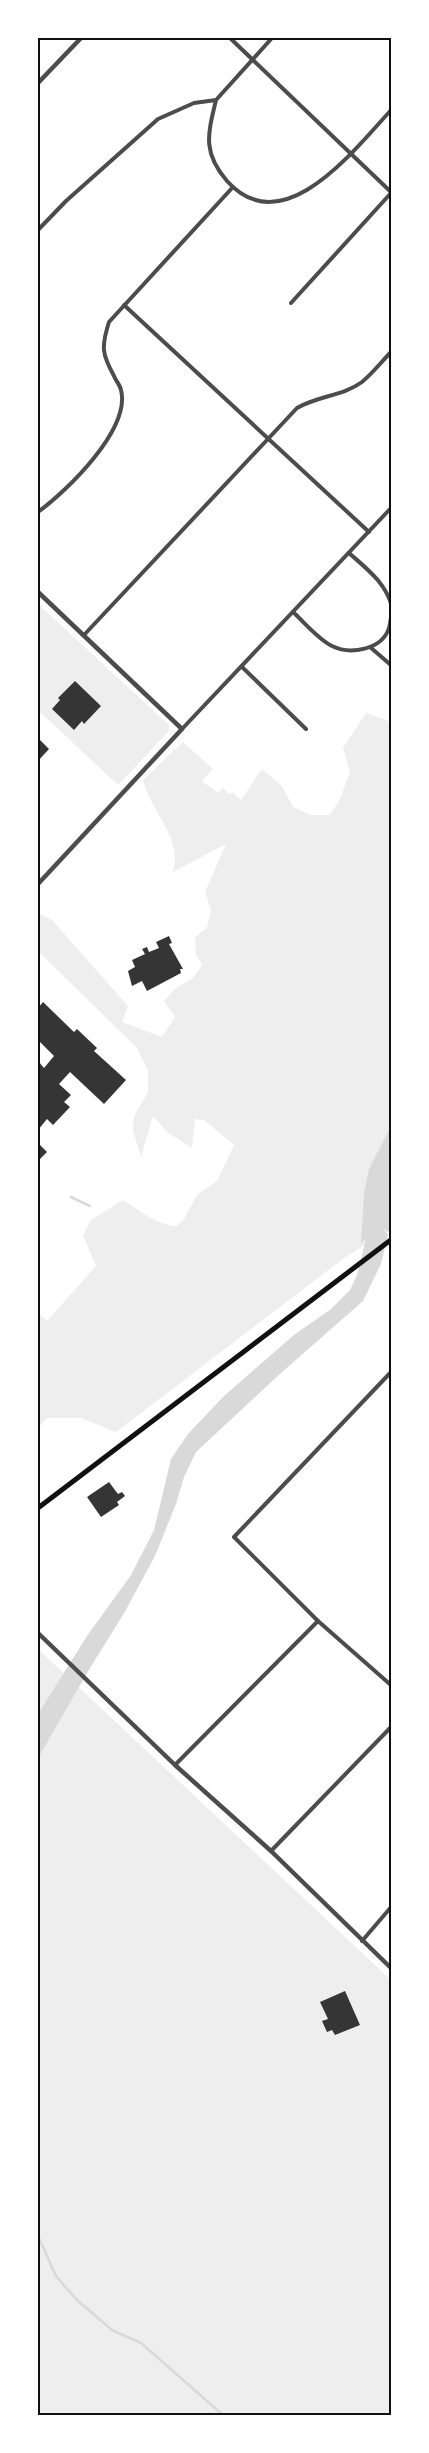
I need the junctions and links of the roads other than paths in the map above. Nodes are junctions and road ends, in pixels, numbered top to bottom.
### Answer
1 (81, 38) edge
2 (230, 38) edge
3 (272, 38) edge
4 (253, 59) junction
5 (38, 83) edge
6 (216, 100) junction
7 (392, 109) edge
8 (351, 153) junction
9 (233, 187) junction
10 (391, 193) edge
11 (38, 230) edge
12 (291, 303) dead end
13 (124, 305) junction
14 (392, 350) edge
15 (268, 437) junction
16 (392, 507) edge
17 (38, 512) edge
18 (369, 532) junction
19 (349, 552) junction
20 (38, 592) edge
21 (392, 608) edge
22 (294, 612) junction
23 (390, 630) edge
24 (84, 635) junction
25 (370, 647) junction
26 (392, 666) edge
27 (242, 668) junction
28 (182, 729) junction
29 (306, 729) dead end
30 (38, 884) edge
31 (390, 1240) edge
32 (392, 1371) edge
33 (38, 1508) edge
34 (318, 1621) junction
35 (38, 1633) edge
36 (392, 1686) edge
37 (392, 1726) edge
38 (175, 1765) junction
39 (271, 1851) junction
40 (392, 1906) edge
41 (362, 1940) junction
42 (392, 1969) edge

1 - 5 street
2 - 4 street
3 - 4 street
4 - 6 street
4 - 8 street
6 - 9 street
6 - 11 street
7 - 8 street
8 - 9 street
8 - 10 street
9 - 13 street
10 - 12 street
13 - 15 street
13 - 17 street
14 - 15 street
15 - 18 street
15 - 24 street
16 - 18 street
18 - 19 street
19 - 21 street
19 - 22 street
20 - 24 street
21 - 23 street
22 - 25 street
22 - 27 street
23 - 25 street
24 - 28 street
25 - 26 street
27 - 28 street
27 - 29 street
28 - 30 street
31 - 33 main road
32 - 34 street
34 - 36 street
34 - 38 street
35 - 38 street
37 - 39 street
38 - 39 street
39 - 41 street
40 - 41 street
41 - 42 street

